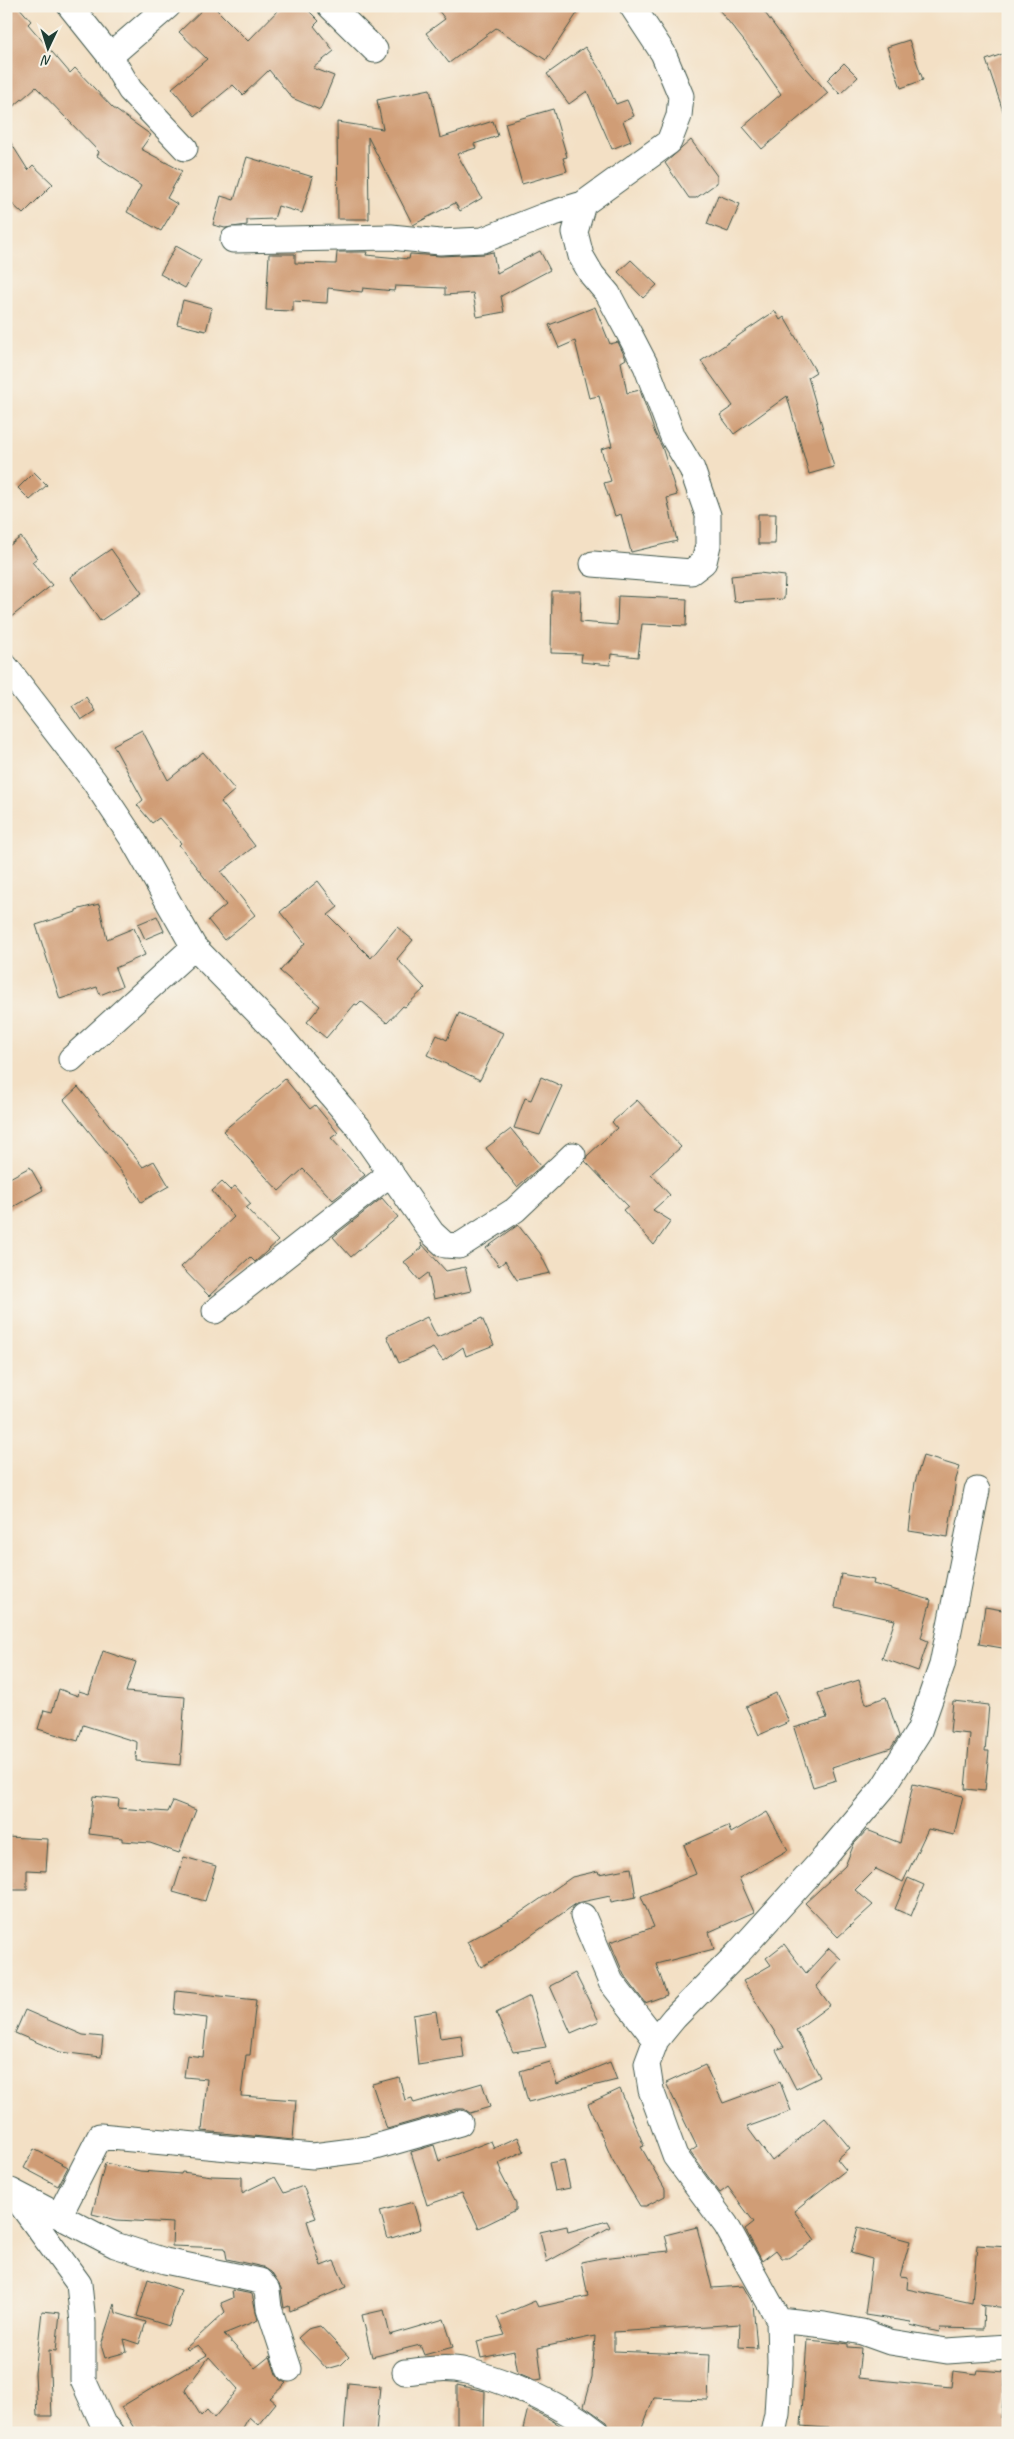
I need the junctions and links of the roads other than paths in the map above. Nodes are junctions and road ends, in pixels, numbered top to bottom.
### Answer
1 (70, 6) edge
2 (168, 6) edge
3 (330, 6) edge
4 (632, 6) edge
5 (375, 50) dead end
6 (110, 56) junction
7 (185, 148) dead end
8 (583, 204) junction
9 (233, 240) dead end
10 (593, 564) dead end
11 (6, 667) edge
12 (194, 947) junction
13 (71, 1059) dead end
14 (573, 1155) dead end
15 (391, 1174) junction
16 (215, 1311) dead end
17 (977, 1490) dead end
18 (583, 1916) dead end
19 (656, 2040) junction
20 (460, 2123) dead end
21 (8, 2190) edge
22 (59, 2216) junction
23 (779, 2320) junction
24 (1008, 2347) edge
25 (289, 2369) dead end
26 (405, 2372) dead end
27 (111, 2433) edge
28 (598, 2433) edge
29 (773, 2433) edge

1 - 6 street
2 - 6 street
3 - 5 street
4 - 8 street
6 - 7 street
8 - 9 street
8 - 10 street
11 - 12 street
12 - 13 street
12 - 15 street
14 - 15 street
15 - 16 street
17 - 19 street
18 - 19 street
19 - 23 street
20 - 22 street
21 - 22 street
21 - 27 street
22 - 25 street
23 - 24 street
23 - 29 street
26 - 28 street

